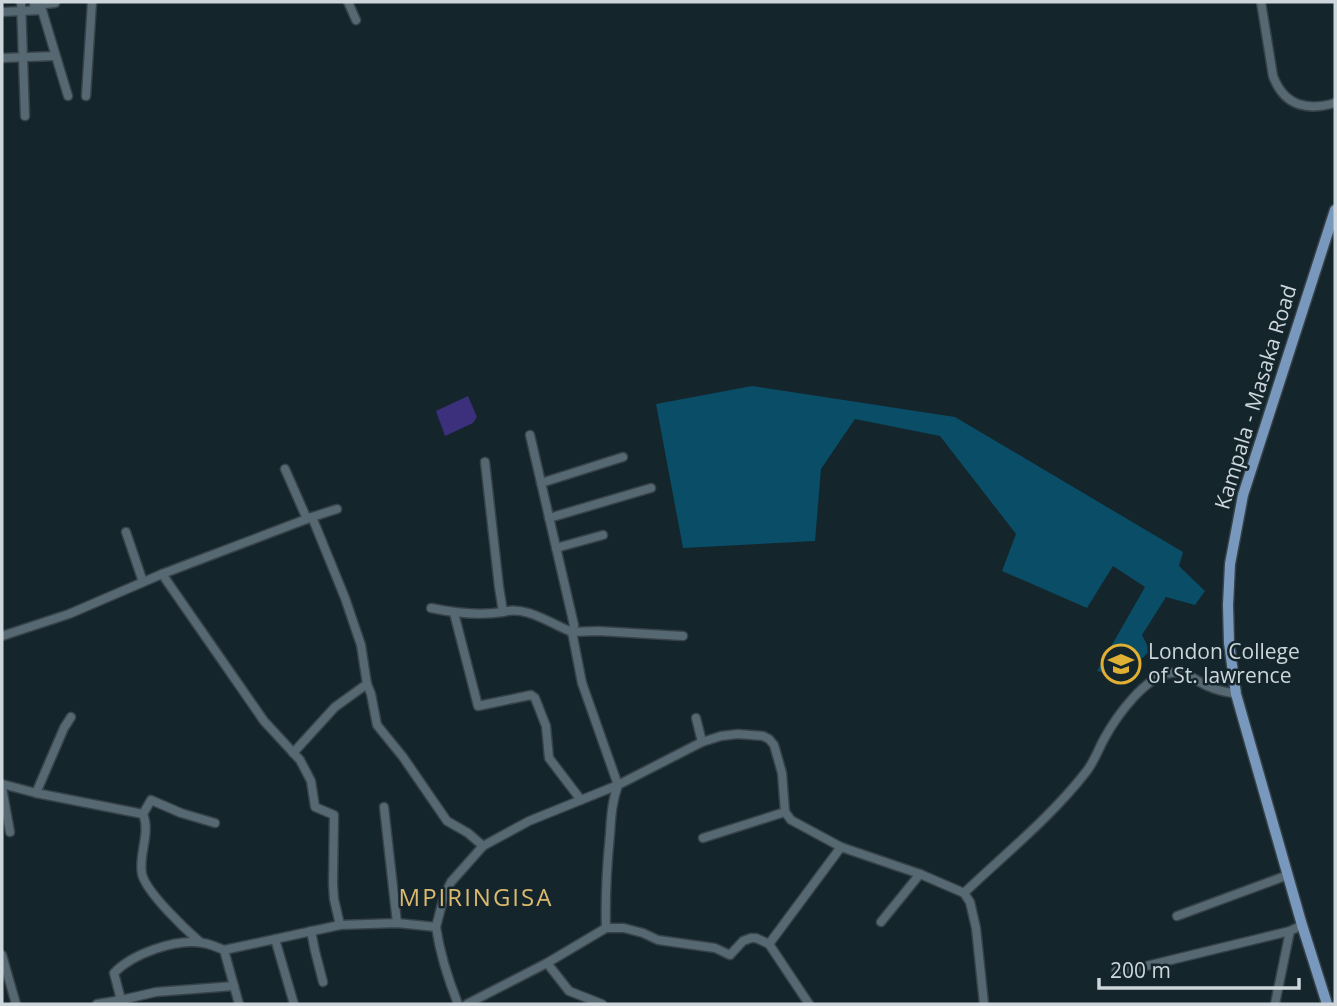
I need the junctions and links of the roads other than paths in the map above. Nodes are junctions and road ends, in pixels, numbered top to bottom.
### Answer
1 (55, 2) edge
2 (92, 2) edge
3 (348, 2) edge
4 (1261, 2) edge
5 (33, 4) edge
6 (21, 6) edge
7 (42, 10) junction
8 (2, 12) edge
9 (356, 20) dead end
10 (55, 56) junction
11 (23, 57) junction
12 (2, 58) edge
13 (68, 96) dead end
14 (86, 96) dead end
15 (1335, 103) edge
16 (25, 116) dead end
17 (1335, 210) edge
18 (530, 435) dead end
19 (623, 457) dead end
20 (485, 461) dead end
21 (285, 469) dead end
22 (541, 483) junction
23 (651, 488) dead end
24 (337, 509) dead end
25 (309, 518) junction
26 (549, 518) junction
27 (126, 532) dead end
28 (603, 535) dead end
29 (556, 548) junction
30 (162, 574) junction
31 (144, 582) junction
32 (431, 608) dead end
33 (503, 611) junction
34 (454, 613) junction
35 (572, 632) junction
36 (2, 636) edge
37 (683, 636) dead end
38 (367, 684) junction
39 (1236, 694) junction
40 (71, 717) dead end
41 (696, 718) dead end
42 (702, 742) junction
43 (293, 752) junction
44 (618, 785) junction
45 (2, 786) edge
46 (36, 793) junction
47 (581, 800) junction
48 (384, 807) dead end
49 (785, 813) junction
50 (143, 814) junction
51 (215, 823) dead end
52 (10, 832) dead end
53 (704, 838) dead end
54 (483, 846) junction
55 (841, 847) junction
56 (920, 874) junction
57 (1289, 875) junction
58 (964, 893) junction
59 (1177, 916) dead end
60 (881, 922) dead end
61 (397, 923) junction
62 (340, 925) junction
63 (1303, 925) junction
64 (436, 927) junction
65 (606, 928) junction
66 (312, 931) junction
67 (1290, 931) junction
68 (275, 939) junction
69 (200, 942) junction
70 (769, 944) junction
71 (224, 950) junction
72 (2, 955) edge
73 (548, 963) junction
74 (1116, 971) dead end
75 (323, 982) dead end
76 (234, 986) junction
77 (122, 1002) edge
78 (16, 1004) edge
79 (97, 1004) edge
80 (239, 1004) edge
81 (294, 1004) edge
82 (458, 1004) edge
83 (467, 1004) edge
84 (602, 1004) edge
85 (809, 1004) edge
86 (985, 1004) edge
87 (1275, 1004) edge
88 (1327, 1004) edge

1 - 5 street
2 - 14 street
3 - 9 street
4 - 15 street
5 - 7 street
6 - 7 street
6 - 8 street
6 - 11 street
7 - 10 street
10 - 11 street
10 - 13 street
11 - 12 street
11 - 16 street
17 - 39 main road, Kampala - Masaka Road
18 - 22 street
19 - 22 street
20 - 33 street
21 - 25 street
22 - 26 street
23 - 26 street
24 - 25 street
25 - 30 street
25 - 38 street
26 - 29 street
27 - 31 street
28 - 29 street
29 - 35 street
30 - 31 street
30 - 43 street
31 - 36 street
32 - 34 street
33 - 34 street
33 - 35 street
34 - 47 street
35 - 37 street
35 - 44 street
38 - 43 street
38 - 54 street
39 - 57 main road, Kampala - Masaka Road
39 - 58 street
40 - 46 street
41 - 42 street
42 - 44 street
42 - 49 street
43 - 62 street
44 - 47 street
44 - 65 street
45 - 46 street
45 - 52 street
46 - 50 street
47 - 54 street
48 - 61 street
49 - 53 street
49 - 55 street
50 - 51 street
50 - 69 street
54 - 64 street
55 - 56 street
55 - 70 street
56 - 58 street
56 - 60 street
57 - 59 street
57 - 63 main road, Kampala - Masaka Road
58 - 86 street
61 - 62 street
61 - 64 street
62 - 66 street
63 - 67 street
63 - 88 main road, Kampala - Masaka Road
64 - 82 street
65 - 70 street
65 - 73 street
66 - 68 street
66 - 75 street
67 - 74 street
67 - 87 street
68 - 71 street
68 - 81 street
69 - 71 street
69 - 77 street
70 - 85 street
71 - 76 street
72 - 78 street
73 - 83 street
73 - 84 street
76 - 77 street
76 - 80 street
77 - 79 street

